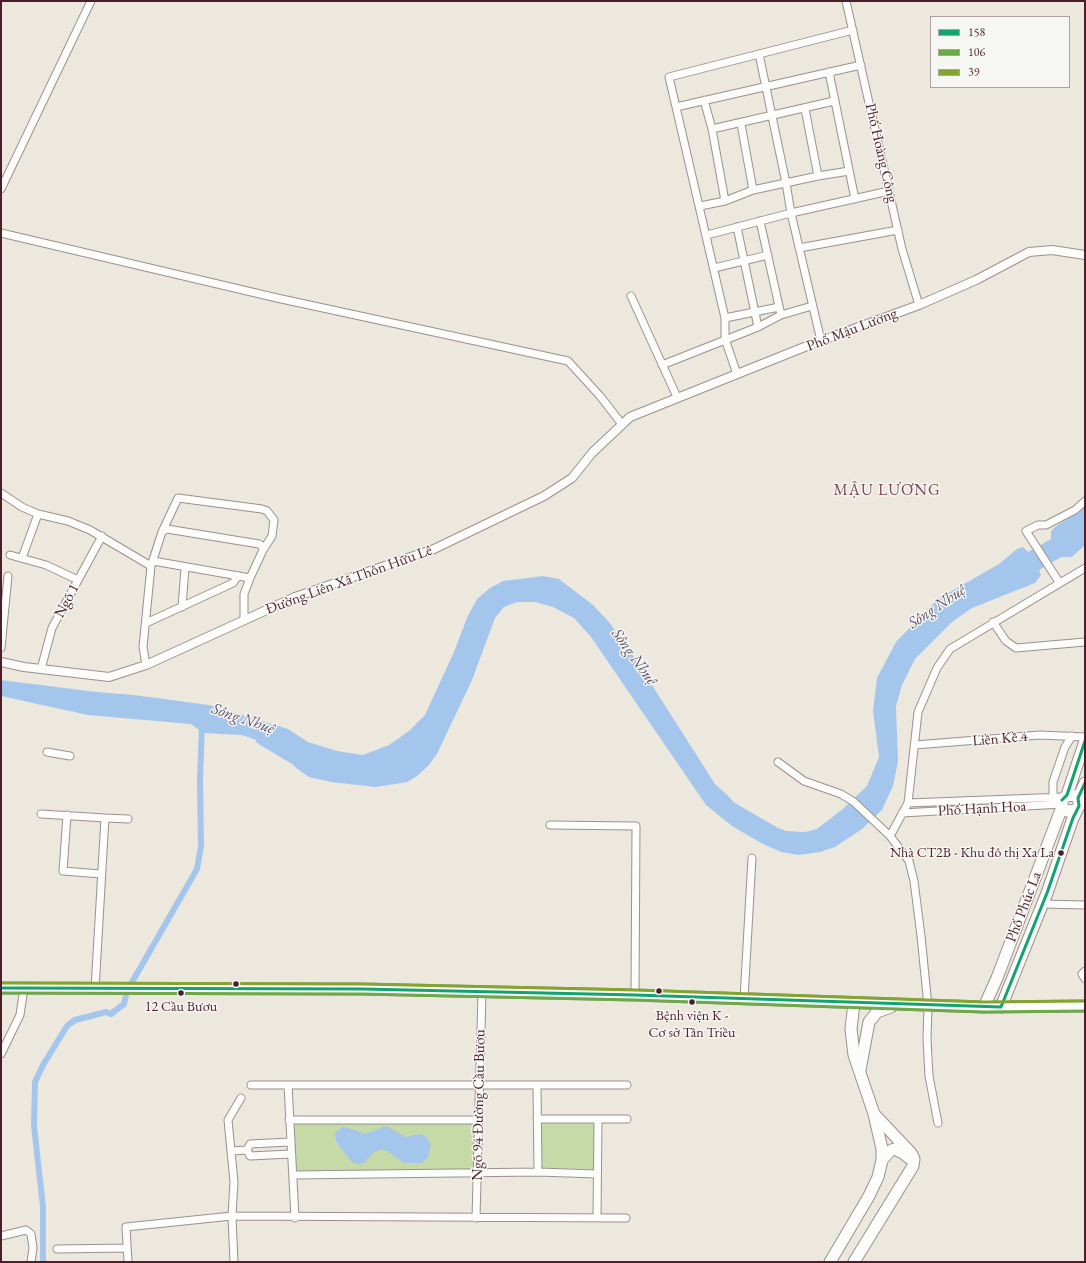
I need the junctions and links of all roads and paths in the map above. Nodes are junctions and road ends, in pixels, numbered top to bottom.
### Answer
1 (91, 1) edge
2 (846, 1) edge
3 (853, 30) junction
4 (759, 54) junction
5 (861, 65) junction
6 (829, 72) junction
7 (766, 85) junction
8 (704, 100) junction
9 (834, 101) junction
10 (676, 107) junction
11 (805, 109) junction
12 (773, 116) junction
13 (741, 124) junction
14 (712, 129) junction
15 (849, 171) junction
16 (818, 176) junction
17 (786, 183) junction
18 (1, 189) edge
19 (753, 190) junction
20 (889, 191) junction
21 (855, 199) junction
22 (725, 201) junction
23 (700, 206) junction
24 (791, 213) junction
25 (760, 221) junction
26 (737, 227) junction
27 (898, 230) junction
28 (1, 233) edge
29 (707, 235) junction
30 (799, 248) junction
31 (768, 255) junction
32 (1085, 255) edge
33 (744, 260) junction
34 (714, 268) junction
35 (631, 296) dead end
36 (919, 305) junction
37 (812, 306) junction
38 (779, 307) junction
39 (755, 311) junction
40 (781, 315) junction
41 (725, 318) junction
42 (758, 327) junction
43 (725, 339) junction
44 (821, 341) junction
45 (662, 365) junction
46 (737, 374) junction
47 (677, 397) junction
48 (621, 423) junction
49 (1, 493) edge
50 (1085, 501) edge
51 (38, 514) junction
52 (162, 532) junction
53 (102, 536) junction
54 (263, 550) junction
55 (10, 555) dead end
56 (22, 558) junction
57 (152, 563) junction
58 (185, 568) junction
59 (1085, 568) edge
60 (8, 576) dead end
61 (238, 576) junction
62 (250, 578) junction
63 (78, 580) junction
64 (1060, 582) junction
65 (4, 585) edge
66 (182, 607) junction
67 (244, 620) junction
68 (993, 622) junction
69 (146, 623) junction
70 (1085, 642) edge
71 (1, 648) edge
72 (1, 662) edge
73 (146, 665) junction
74 (41, 669) junction
75 (1072, 736) junction
76 (1085, 737) edge
77 (1085, 741) edge
78 (915, 745) junction
79 (47, 752) dead end
80 (70, 756) dead end
81 (778, 762) dead end
82 (1085, 783) edge
83 (1061, 800) junction
84 (908, 804) junction
85 (1080, 804) edge
86 (902, 813) junction
87 (41, 814) dead end
88 (67, 816) junction
89 (105, 818) junction
90 (128, 819) dead end
91 (550, 825) dead end
92 (890, 836) junction
93 (752, 858) dead end
94 (101, 874) junction
95 (1043, 904) junction
96 (1085, 905) edge
97 (1085, 971) edge
98 (1085, 979) edge
99 (1, 988) edge
100 (24, 988) junction
101 (95, 989) junction
102 (482, 992) junction
103 (635, 995) junction
104 (744, 999) junction
105 (854, 1003) junction
106 (898, 1005) junction
107 (928, 1006) junction
108 (1085, 1006) edge
109 (984, 1007) junction
110 (1001, 1007) junction
111 (1, 1054) edge
112 (860, 1070) junction
113 (479, 1084) junction
114 (251, 1085) dead end
115 (288, 1085) junction
116 (537, 1085) junction
117 (627, 1085) dead end
118 (241, 1098) dead end
119 (874, 1114) junction
120 (538, 1119) junction
121 (598, 1119) junction
122 (627, 1119) dead end
123 (289, 1120) junction
124 (478, 1120) junction
125 (938, 1123) dead end
126 (290, 1142) junction
127 (247, 1150) junction
128 (231, 1151) junction
129 (290, 1154) junction
130 (882, 1160) junction
131 (913, 1163) junction
132 (538, 1172) junction
133 (477, 1173) junction
134 (597, 1174) junction
135 (292, 1175) junction
136 (232, 1216) junction
137 (294, 1218) junction
138 (476, 1218) junction
139 (597, 1218) junction
140 (626, 1218) dead end
141 (31, 1234) junction
142 (1, 1236) edge
143 (1, 1241) edge
144 (127, 1248) junction
145 (57, 1249) dead end
146 (31, 1262) edge
147 (128, 1262) edge
148 (234, 1262) edge
149 (830, 1262) edge
150 (854, 1262) edge

1 - 18 street
2 - 3 street, Phố Hoàng Công
3 - 4 street
3 - 5 street, Phố Hoàng Công
4 - 7 street
4 - 10 street
5 - 6 street
5 - 20 street, Phố Hoàng Công
6 - 7 street
6 - 9 street
7 - 8 street
7 - 12 street
8 - 10 street
8 - 14 street
9 - 11 street
9 - 15 street
10 - 23 street
11 - 12 street
11 - 16 street
12 - 13 street
12 - 17 street
13 - 14 street
13 - 19 street
14 - 22 street
15 - 16 street
15 - 21 street
16 - 17 street
17 - 19 street
17 - 24 street
19 - 22 street
20 - 21 street
20 - 27 street, Phố Hoàng Công
21 - 24 street
22 - 23 street
23 - 29 street
24 - 25 street
24 - 30 street
25 - 26 street
25 - 31 street
26 - 29 street
26 - 33 street
27 - 30 street
27 - 36 street, Phố Hoàng Công
28 - 48 street
29 - 34 street
30 - 37 street
31 - 33 street
31 - 38 street
32 - 36 street, Phố Mậu Lương
33 - 34 street
33 - 39 street
34 - 41 street
35 - 45 street
36 - 44 street, Phố Mậu Lương
37 - 40 street
37 - 44 street
38 - 39 street
38 - 40 street
39 - 41 street
39 - 42 street
40 - 42 street
41 - 43 street
42 - 43 street
43 - 45 street
43 - 46 street
44 - 46 street, Phố Mậu Lương
45 - 47 street
46 - 47 street, Phố Mậu Lương
47 - 48 street, Phố Mậu Lương
48 - 67 street, Đường Liên Xã Thôn Hữu Lê
49 - 51 street
50 - 64 street
51 - 53 street
51 - 56 street
52 - 54 street
52 - 54 street
52 - 57 street
53 - 57 street
53 - 63 street, Ngõ 1
54 - 62 street
55 - 56 street
56 - 63 street
57 - 58 street
57 - 69 street
58 - 61 street
58 - 66 street
59 - 64 street
60 - 65 street
61 - 62 street
61 - 66 street
62 - 67 street
63 - 74 street, Ngõ 1
64 - 68 street
65 - 71 street
66 - 69 street
67 - 73 street, Đường Liên Xã Thôn Hữu Lê
68 - 70 street
68 - 78 street
69 - 73 street
72 - 74 street, Đường Liên Xã Thôn Hữu Lê
73 - 74 street, Đường Liên Xã Thôn Hữu Lê
75 - 76 street, Liền Kề 4
75 - 78 street, Liền Kề 4
75 - 83 street
77 - 83 main road, Phố Phúc La
78 - 84 street
79 - 80 street
81 - 92 street
82 - 85 main road, Phố Phúc La
83 - 84 street, Phố Hạnh Hoa
83 - 85 main road
83 - 85 main road
83 - 86 street, Phố Hạnh Hoa
83 - 109 main road, Phố Phúc La
84 - 86 street
85 - 95 main road, Phố Phúc La
86 - 92 street
87 - 88 street
88 - 89 street
88 - 94 street
89 - 90 street
89 - 94 street
91 - 103 street
92 - 107 street
93 - 104 street
94 - 101 street
95 - 96 street
95 - 110 main road, Phố Phúc La
97 - 98 street
99 - 100 main road
100 - 101 main road
100 - 111 street
101 - 102 main road
102 - 103 main road
102 - 113 street, Ngõ 94 Đường Cầu Bươu
103 - 104 main road
104 - 105 main road
105 - 106 main road
105 - 112 main road
106 - 107 main road
106 - 112 main road
107 - 109 main road
107 - 125 street
108 - 110 main road
109 - 110 main road
112 - 119 main road
113 - 115 street
113 - 116 street
113 - 124 street, Ngõ 94 Đường Cầu Bươu
114 - 115 street
115 - 123 street
116 - 117 street
116 - 120 street
118 - 128 street
119 - 130 main road
119 - 131 main road
120 - 121 street
120 - 132 street
121 - 122 street
121 - 134 street
123 - 124 street
123 - 126 street
124 - 133 street, Ngõ 94 Đường Cầu Bươu
126 - 127 street
126 - 129 street
127 - 128 street
127 - 129 street
128 - 136 street
129 - 135 street
130 - 131 main road
130 - 149 main road
131 - 150 main road
132 - 133 street
132 - 134 street
133 - 135 street
133 - 138 street, Ngõ 94 Đường Cầu Bươu
134 - 139 street
135 - 137 street
136 - 137 street
136 - 144 street
136 - 148 street
137 - 138 street
138 - 139 street
139 - 140 street
141 - 142 street
141 - 143 street
141 - 146 street
144 - 145 street
144 - 147 street

